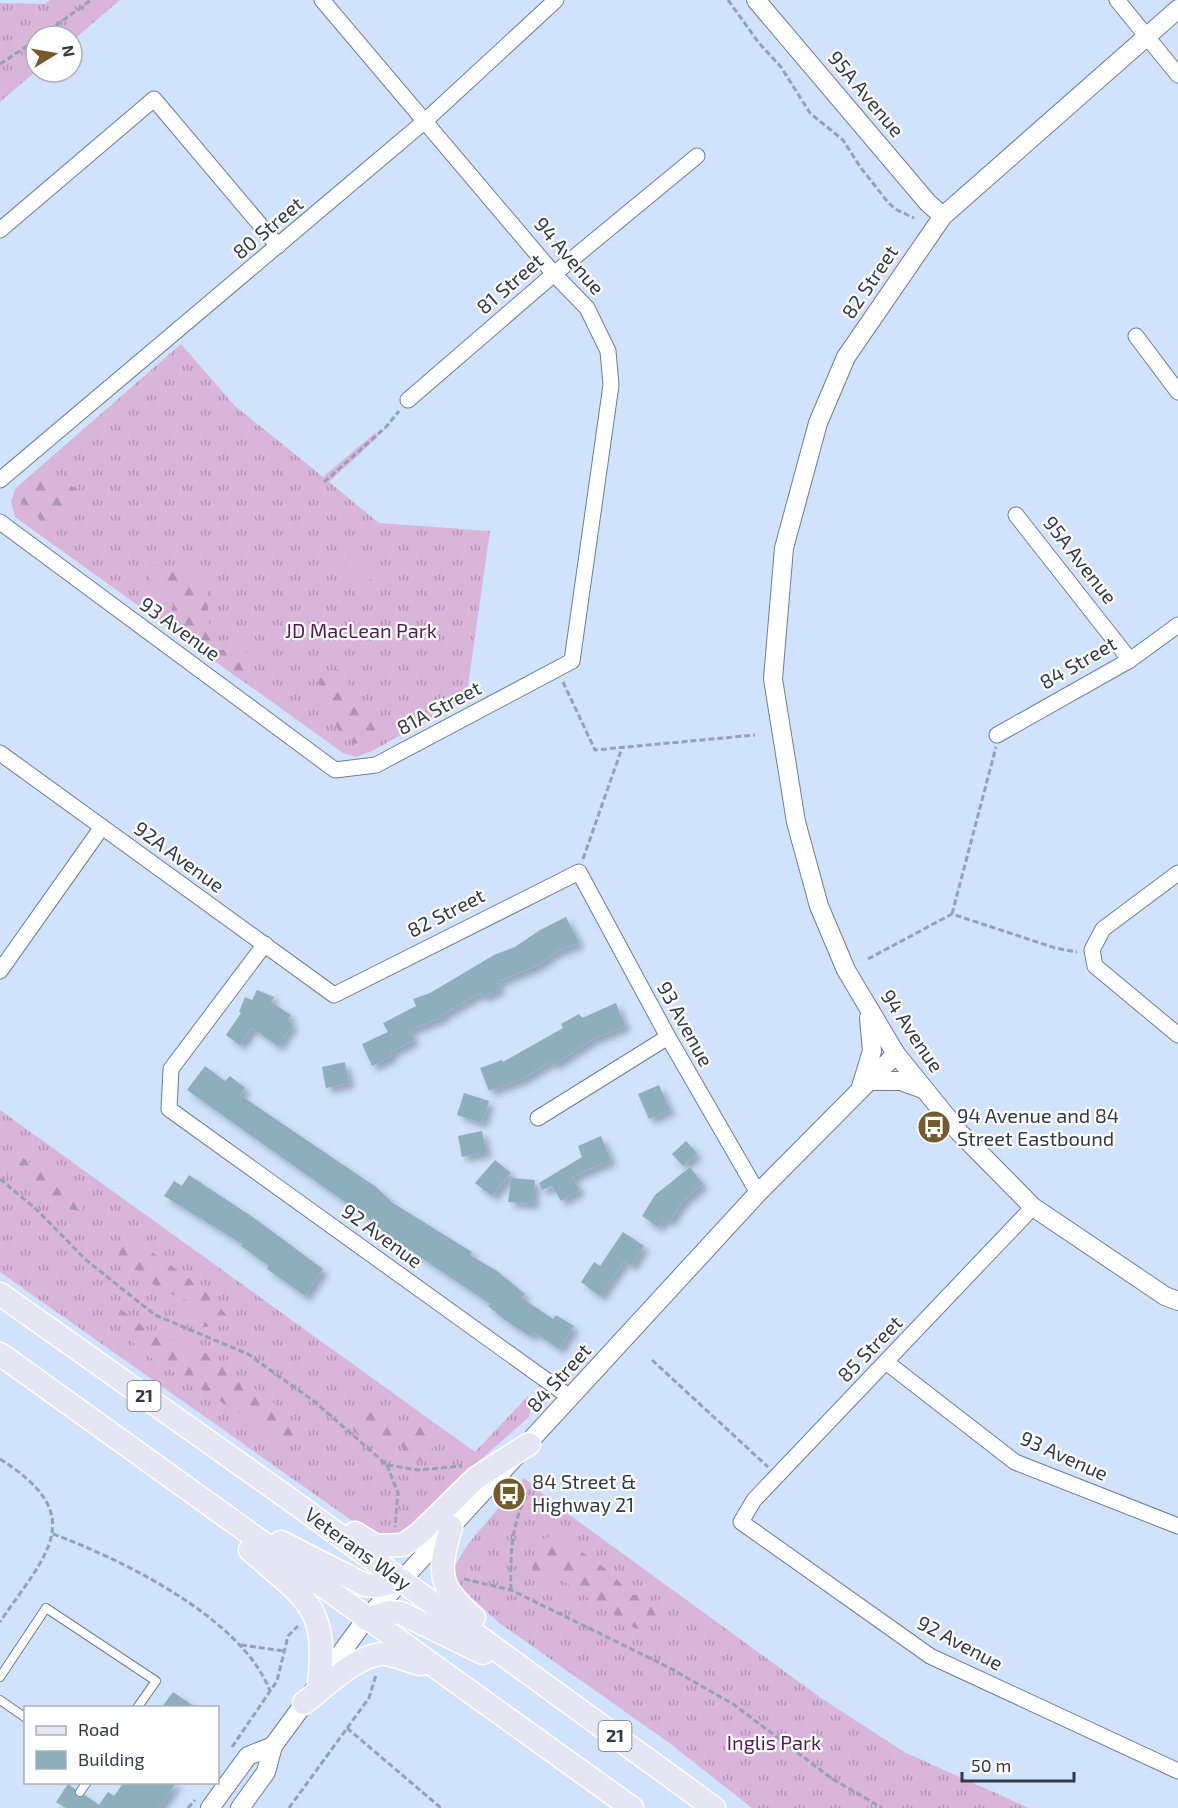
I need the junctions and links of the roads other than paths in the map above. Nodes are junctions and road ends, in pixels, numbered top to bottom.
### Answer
1 (322, 0) edge
2 (556, 0) edge
3 (756, 0) edge
4 (1117, 0) edge
5 (1178, 9) edge
6 (1146, 36) junction
7 (1178, 75) edge
8 (425, 121) junction
9 (697, 156) dead end
10 (943, 216) junction
11 (0, 230) edge
12 (278, 246) junction
13 (554, 274) junction
14 (1136, 336) dead end
15 (1178, 392) edge
16 (408, 400) road end
17 (0, 480) edge
18 (1016, 515) dead end
19 (0, 522) edge
20 (1178, 625) edge
21 (1130, 660) junction
22 (559, 668) joint
23 (773, 679) joint
24 (997, 735) road end
25 (0, 753) edge
26 (335, 770) joint
27 (102, 827) junction
28 (579, 872) joint
29 (1178, 873) edge
30 (265, 944) junction
31 (0, 972) edge
32 (334, 995) joint
33 (867, 1005) junction
34 (1178, 1035) edge
35 (668, 1037) junction
36 (896, 1054) junction
37 (865, 1086) junction
38 (924, 1090) junction
39 (538, 1118) dead end
40 (758, 1193) junction
41 (1033, 1207) junction
42 (0, 1294) edge
43 (1178, 1302) edge
44 (0, 1354) edge
45 (886, 1362) junction
46 (571, 1398) junction
47 (529, 1444) junction
48 (192, 1492) junction
49 (288, 1498) junction
50 (227, 1517) junction
51 (741, 1522) joint
52 (1178, 1526) edge
53 (451, 1527) junction
54 (402, 1580) junction
55 (366, 1619) junction
56 (494, 1650) junction
57 (515, 1665) junction
58 (439, 1668) junction
59 (0, 1677) edge
60 (319, 1683) junction
61 (0, 1700) edge
62 (304, 1703) junction
63 (138, 1706) edge
64 (24, 1717) edge
65 (273, 1746) junction
66 (1178, 1771) edge
67 (86, 1784) edge
68 (80, 1792) dead end
69 (210, 1808) edge
70 (240, 1808) edge
71 (632, 1808) edge
72 (714, 1808) edge

1 - 8 street, 94 Avenue
2 - 8 street, 80 Street
3 - 10 street, 95A Avenue
4 - 6 street
5 - 6 street, 82 Street
6 - 7 street
6 - 10 street, 82 Street
8 - 12 street, 80 Street
8 - 13 street, 94 Avenue
9 - 13 street, 81 Street
10 - 23 street, 82 Street
11 - 12 street
12 - 17 street, 80 Street
13 - 16 street, 81 Street
13 - 22 street, 94 Avenue
14 - 15 street
18 - 21 street, 95A Avenue
19 - 26 street, 93 Avenue
20 - 21 street, 84 Street
21 - 24 street, 84 Street
22 - 26 street, 81A Street
23 - 33 street, 94 Avenue
25 - 27 street, 92A Avenue
27 - 30 street, 92A Avenue
27 - 31 street
28 - 32 street, 82 Street
28 - 35 street, 93 Avenue
29 - 34 street
30 - 32 street, 92A Avenue
30 - 46 street, 92 Avenue
33 - 36 street, 94 Avenue
33 - 37 street
35 - 39 street
35 - 40 street, 93 Avenue
36 - 37 street, 84 Street
36 - 38 street, 94 Avenue
37 - 38 street
37 - 40 street, 84 Street
38 - 41 street, 94 Avenue
40 - 46 street, 84 Street
41 - 43 street, 94 Avenue
41 - 45 street, 85 Street
42 - 49 main road, Veterans Way / 21
44 - 48 main road, 21
45 - 51 street, 85 Street
45 - 52 street, 93 Avenue
46 - 47 street, 84 Street
47 - 49 main road
47 - 53 street, 84 Street
48 - 50 main road, 21
48 - 60 main road
49 - 54 main road, Veterans Way / 21
50 - 54 main road
50 - 55 main road, 21
51 - 66 street, 92 Avenue
53 - 54 street, 84 Street
53 - 56 main road
54 - 55 street, 84 Street
54 - 56 main road, Veterans Way / 21
55 - 57 main road
55 - 58 main road, 21
55 - 60 street, 84 Street
56 - 57 main road, Veterans Way / 21
57 - 72 main road, Veterans Way / 21
58 - 62 main road
58 - 71 main road, 21
59 - 63 lane
60 - 62 street, 84 Street
61 - 64 lane
62 - 65 street, 84 Street
65 - 69 street, 84 Street
65 - 70 street, 84 Street
67 - 68 lane

